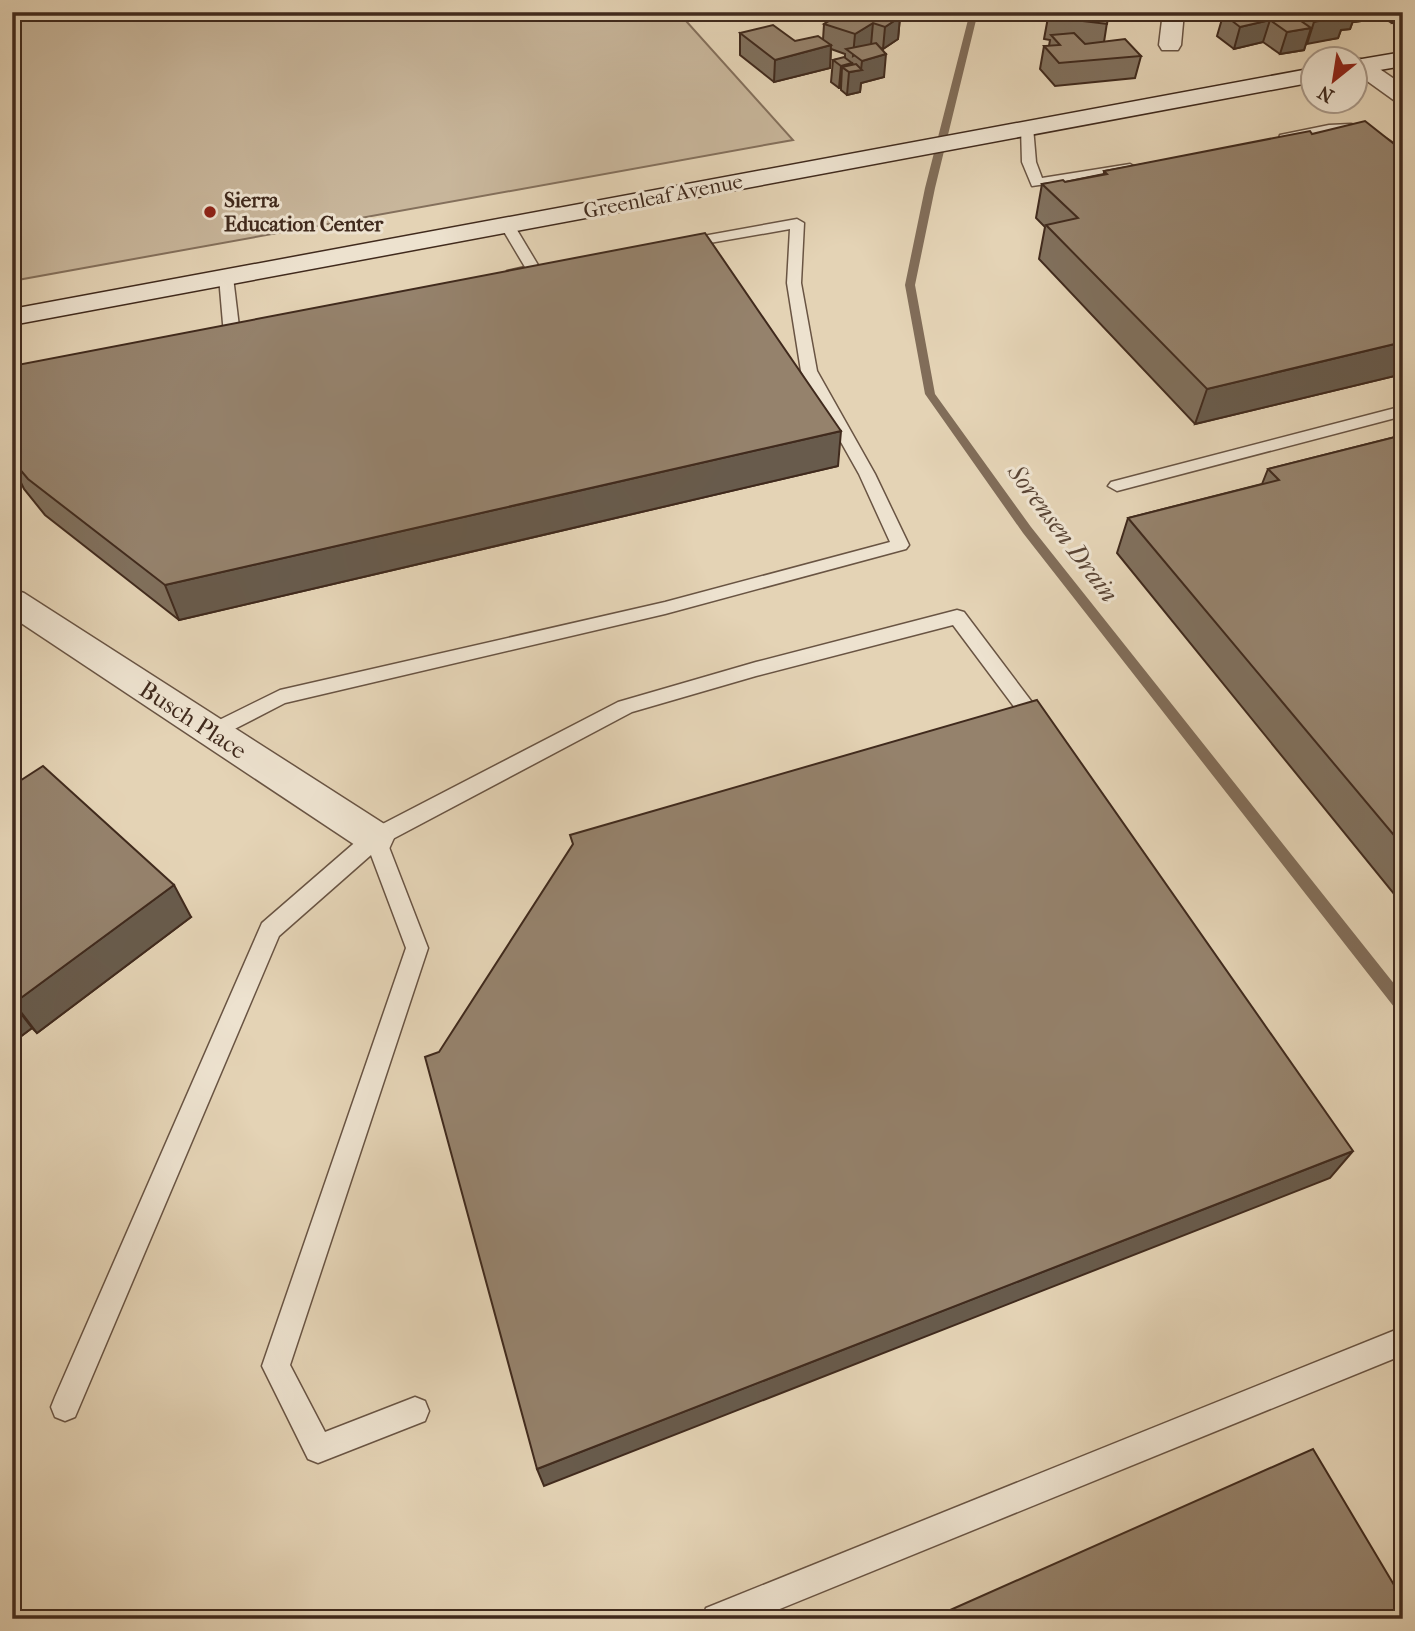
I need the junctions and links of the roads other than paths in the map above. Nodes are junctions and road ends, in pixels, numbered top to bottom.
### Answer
1 (1174, 12) edge
2 (1170, 45) dead end
3 (1403, 59) edge
4 (1370, 65) edge
5 (1370, 75) edge
6 (1300, 78) edge
7 (1403, 96) edge
8 (1018, 129) junction
9 (1275, 140) edge
10 (1403, 156) edge
11 (1144, 165) edge
12 (507, 225) junction
13 (666, 246) edge
14 (226, 277) junction
15 (495, 278) edge
16 (12, 317) edge
17 (213, 339) edge
18 (1403, 411) edge
19 (1117, 486) dead end
20 (12, 601) edge
21 (212, 732) junction
22 (1052, 746) edge
23 (375, 838) junction
24 (1403, 1341) edge
25 (65, 1407) dead end
26 (415, 1411) dead end
27 (717, 1619) edge

1 - 2 main road
3 - 4 main road
5 - 7 main road
6 - 8 main road, Greenleaf Avenue
8 - 11 lane
8 - 12 main road, Greenleaf Avenue
9 - 10 lane
12 - 14 main road, Greenleaf Avenue
12 - 15 lane
13 - 21 lane
14 - 16 main road, Greenleaf Avenue
14 - 17 lane
18 - 19 lane
20 - 21 main road, Busch Place
21 - 23 main road, Busch Place
22 - 23 lane
23 - 25 lane
23 - 26 lane
24 - 27 lane

